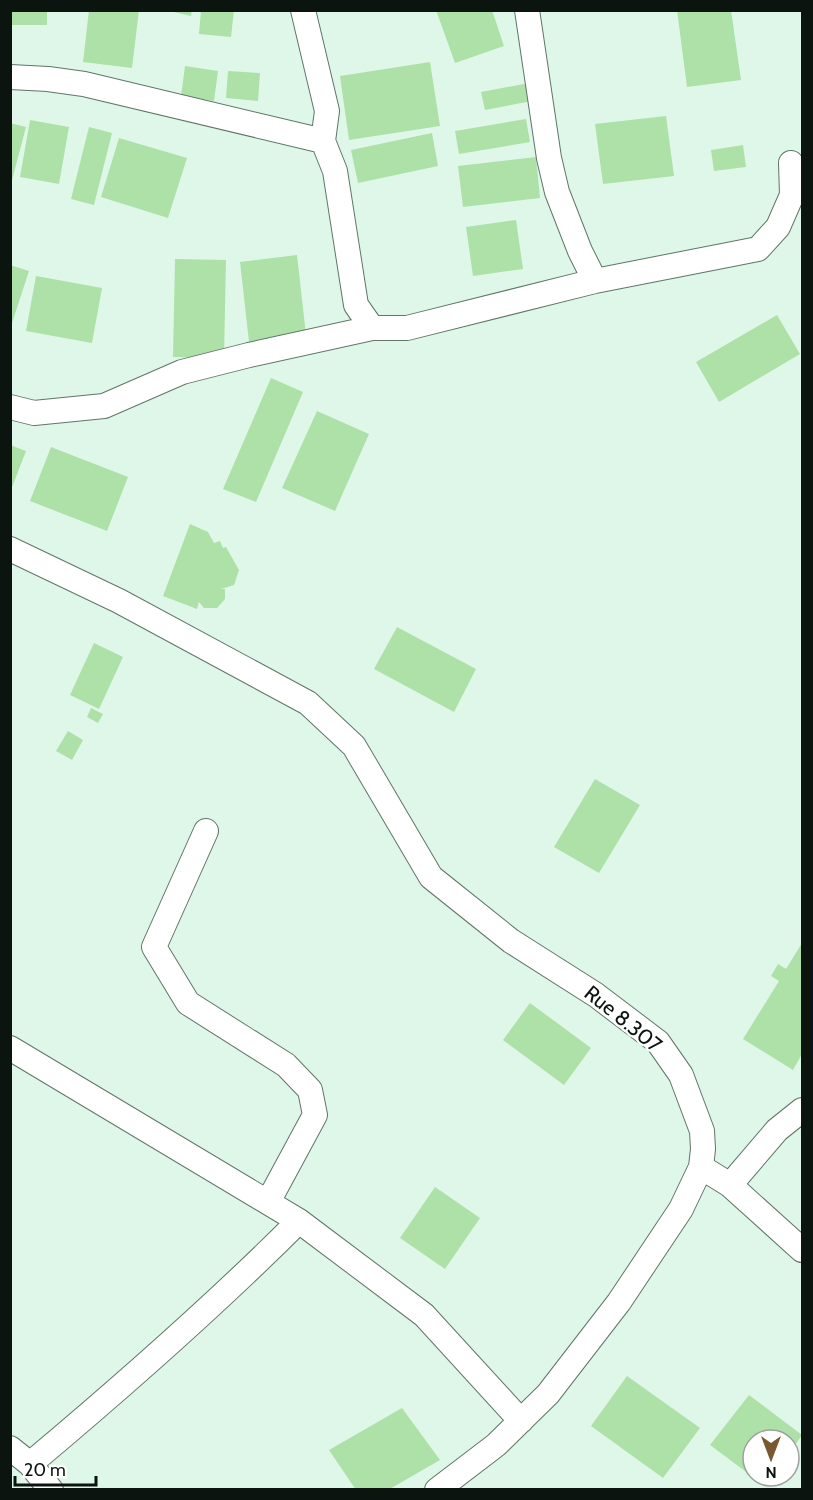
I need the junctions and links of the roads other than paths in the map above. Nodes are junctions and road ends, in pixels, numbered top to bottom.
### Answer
1 (303, 10) edge
2 (527, 10) edge
3 (10, 77) edge
4 (323, 141) junction
5 (791, 163) dead end
6 (595, 281) junction
7 (372, 328) junction
8 (10, 407) edge
9 (10, 549) edge
10 (206, 831) dead end
11 (10, 1048) edge
12 (802, 1110) edge
13 (701, 1167) junction
14 (730, 1185) junction
15 (268, 1202) junction
16 (299, 1221) junction
17 (802, 1250) edge
18 (521, 1421) junction
19 (10, 1448) edge
20 (30, 1464) junction
21 (51, 1490) edge
22 (437, 1490) edge

1 - 4 street
2 - 6 street
3 - 4 street
4 - 7 street
5 - 6 street
6 - 7 street
7 - 8 street
9 - 13 street, Rue 8.307
10 - 15 street
11 - 15 street
12 - 14 street
13 - 14 street
13 - 18 street, Rue 8.307
14 - 17 street
15 - 16 street
16 - 18 street
16 - 20 street
18 - 22 street, Rue 8.307
19 - 20 street
20 - 21 street

